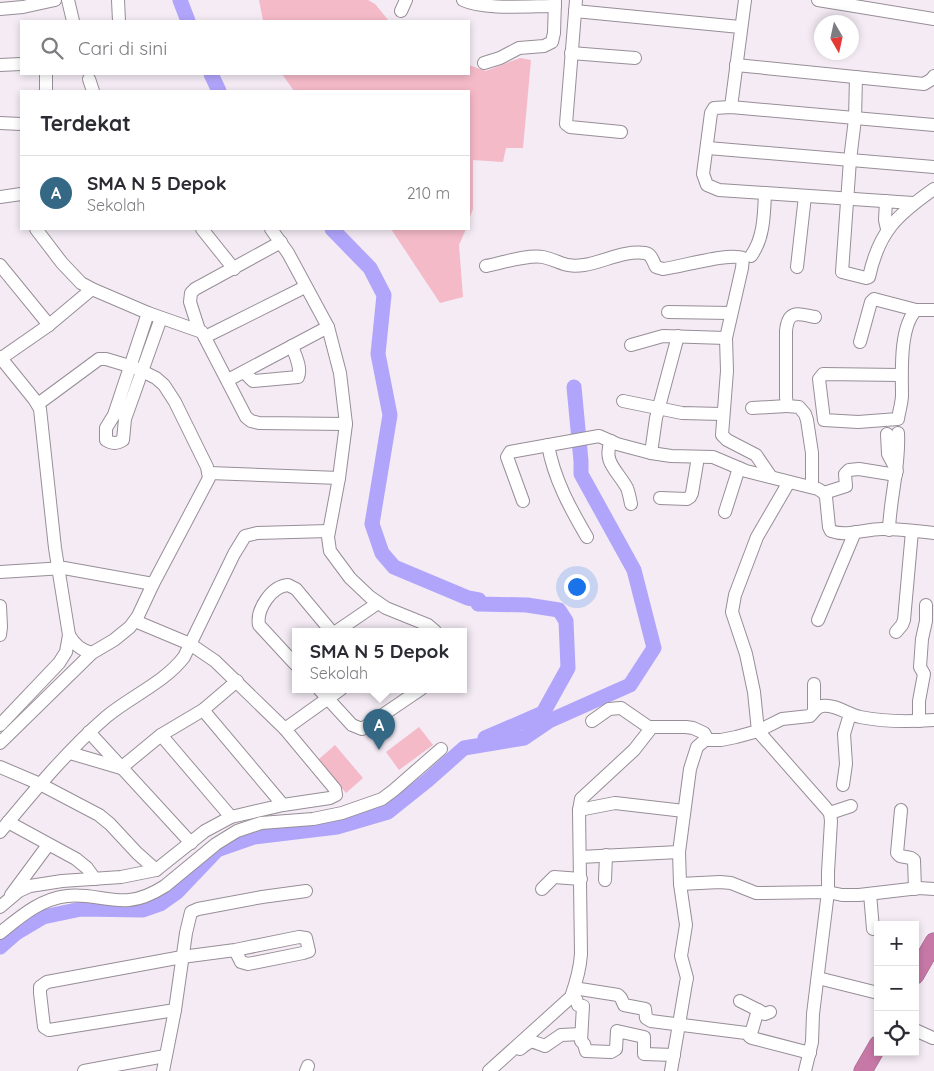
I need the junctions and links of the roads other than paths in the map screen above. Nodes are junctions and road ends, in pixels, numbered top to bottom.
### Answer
1 (56, 0) edge
2 (68, 0) edge
3 (118, 0) edge
4 (463, 0) edge
5 (745, 0) edge
6 (818, 0) edge
7 (847, 2) edge
8 (555, 3) edge
9 (575, 6) edge
10 (0, 9) edge
11 (934, 19) edge
12 (73, 20) edge
13 (118, 20) edge
14 (740, 27) junction
15 (571, 53) junction
16 (634, 58) dead end
17 (484, 63) dead end
18 (20, 64) edge
19 (0, 65) edge
20 (736, 65) junction
21 (46, 75) edge
22 (934, 76) edge
23 (856, 77) junction
24 (46, 90) edge
25 (731, 107) junction
26 (855, 119) junction
27 (0, 123) edge
28 (20, 124) edge
29 (934, 125) edge
30 (620, 132) dead end
31 (708, 148) junction
32 (850, 160) junction
33 (934, 167) edge
34 (934, 189) edge
35 (765, 193) junction
36 (20, 194) edge
37 (805, 196) junction
38 (0, 197) edge
39 (848, 199) junction
40 (886, 201) junction
41 (913, 203) junction
42 (887, 229) junction
43 (37, 230) edge
44 (203, 230) edge
45 (272, 230) edge
46 (282, 242) junction
47 (750, 256) dead end
48 (0, 264) edge
49 (486, 266) dead end
50 (797, 267) dead end
51 (234, 269) junction
52 (305, 286) junction
53 (92, 289) junction
54 (916, 310) junction
55 (934, 310) edge
56 (668, 312) dead end
57 (148, 313) junction
58 (731, 313) junction
59 (815, 317) dead end
60 (161, 318) junction
61 (49, 325) junction
62 (328, 327) junction
63 (202, 334) junction
64 (678, 336) junction
65 (726, 338) junction
66 (860, 342) dead end
67 (631, 345) dead end
68 (292, 346) junction
69 (0, 358) edge
70 (136, 368) junction
71 (244, 372) junction
72 (900, 375) junction
73 (228, 380) junction
74 (623, 401) dead end
75 (38, 404) junction
76 (787, 406) junction
77 (752, 408) dead end
78 (658, 409) junction
79 (722, 414) junction
80 (120, 417) dead end
81 (346, 424) junction
82 (893, 433) dead end
83 (611, 441) junction
84 (548, 445) junction
85 (651, 453) junction
86 (698, 457) junction
87 (739, 468) junction
88 (896, 473) junction
89 (209, 474) junction
90 (771, 477) junction
91 (339, 478) junction
92 (789, 482) junction
93 (818, 490) junction
94 (660, 498) dead end
95 (522, 501) dead end
96 (631, 504) dead end
97 (726, 512) dead end
98 (329, 530) junction
99 (889, 530) junction
100 (912, 531) junction
101 (855, 532) junction
102 (934, 532) edge
103 (587, 537) dead end
104 (58, 568) junction
105 (0, 572) edge
106 (153, 584) junction
107 (378, 603) junction
108 (905, 604) junction
109 (930, 605) edge
110 (0, 606) edge
111 (1, 620) edge
112 (818, 620) dead end
113 (135, 621) junction
114 (328, 628) edge
115 (341, 628) edge
116 (426, 628) edge
117 (896, 632) dead end
118 (69, 634) junction
119 (0, 635) edge
120 (190, 644) junction
121 (92, 653) junction
122 (292, 659) edge
123 (237, 681) junction
124 (814, 684) dead end
125 (323, 693) edge
126 (336, 693) edge
127 (415, 693) edge
128 (328, 699) junction
129 (203, 710) junction
130 (814, 711) junction
131 (850, 714) junction
132 (934, 720) edge
133 (592, 721) dead end
134 (919, 721) junction
135 (0, 725) edge
136 (656, 727) junction
137 (285, 729) junction
138 (758, 730) junction
139 (89, 732) junction
140 (161, 734) junction
141 (707, 739) junction
142 (0, 743) edge
143 (441, 749) dead end
144 (70, 752) junction
145 (0, 767) edge
146 (121, 768) junction
147 (40, 784) junction
148 (843, 785) dead end
149 (283, 805) junction
150 (851, 806) dead end
151 (579, 810) junction
152 (684, 810) junction
153 (901, 810) dead end
154 (830, 814) junction
155 (230, 817) junction
156 (4, 826) edge
157 (191, 843) junction
158 (48, 845) junction
159 (679, 852) junction
160 (606, 856) junction
161 (580, 857) junction
162 (156, 870) junction
163 (95, 879) junction
164 (580, 879) junction
165 (605, 880) dead end
166 (680, 884) junction
167 (542, 888) dead end
168 (915, 889) junction
169 (934, 890) edge
170 (306, 891) dead end
171 (828, 892) junction
172 (870, 894) junction
173 (4, 902) edge
174 (873, 929) dead end
175 (0, 933) edge
176 (934, 942) edge
177 (234, 950) junction
178 (182, 957) junction
179 (919, 968) edge
180 (818, 978) junction
181 (874, 992) edge
182 (576, 995) junction
183 (740, 1001) dead end
184 (175, 1010) junction
185 (679, 1024) junction
186 (919, 1032) edge
187 (581, 1034) junction
188 (750, 1037) junction
189 (934, 1038) edge
190 (874, 1052) edge
191 (810, 1053) junction
192 (674, 1055) junction
193 (165, 1056) junction
194 (84, 1071) edge
195 (163, 1071) edge
196 (488, 1071) edge
197 (496, 1071) edge
198 (671, 1071) edge
199 (805, 1071) edge
200 (864, 1071) edge

1 - 10 street
2 - 12 street
3 - 13 street
4 - 8 street
5 - 14 street
6 - 7 street
7 - 11 street
8 - 17 street
9 - 14 street
9 - 15 street
14 - 20 street
15 - 16 street
15 - 30 street
18 - 19 street
20 - 23 street
20 - 25 street
21 - 24 street
22 - 23 street
23 - 26 street
25 - 26 street
25 - 31 street
26 - 29 street
26 - 32 street
27 - 28 street
31 - 32 street
31 - 35 street
32 - 33 street
32 - 39 street
34 - 41 street
35 - 37 street
35 - 47 street
36 - 38 street
37 - 39 street
37 - 50 street
39 - 40 street
39 - 42 street
40 - 41 street
40 - 42 street
41 - 42 street
43 - 53 street
44 - 51 street
45 - 46 street
46 - 51 street
46 - 52 street
48 - 61 street
49 - 58 street
51 - 63 street
52 - 62 street
52 - 63 street
53 - 57 street
53 - 61 street
54 - 55 street
54 - 66 street
54 - 72 street
56 - 58 street
57 - 60 street
57 - 70 street
58 - 65 street
59 - 76 street
60 - 63 street
60 - 70 street
61 - 69 street
62 - 68 street
62 - 81 street
63 - 73 street
64 - 65 street
64 - 67 street
64 - 78 street
65 - 79 street
68 - 71 street
68 - 71 street
69 - 75 street
70 - 75 street
70 - 80 street
70 - 89 street
71 - 73 street
72 - 72 street
73 - 81 street
74 - 78 street
75 - 104 street
76 - 77 street
76 - 93 street
78 - 79 street
78 - 85 street
79 - 90 street
81 - 91 street
82 - 88 street
83 - 84 street
83 - 85 street
83 - 96 street
84 - 95 street
84 - 103 street
85 - 86 street
86 - 87 street
86 - 94 street
87 - 90 street
87 - 97 street
88 - 93 street
88 - 99 street
89 - 91 street
89 - 106 street
90 - 92 street
91 - 98 street
92 - 93 street
92 - 138 street
93 - 101 street
98 - 107 street
98 - 120 street
99 - 100 street
99 - 101 street
100 - 102 street
100 - 108 street
101 - 112 street
104 - 105 street
104 - 106 street
104 - 118 street
106 - 113 street
107 - 115 street
107 - 116 street
108 - 109 street
108 - 117 street
109 - 134 street
110 - 111 street
111 - 119 street
113 - 120 street
113 - 121 street
114 - 122 street
118 - 121 street
118 - 135 street
120 - 123 street
120 - 139 street
121 - 142 street
123 - 129 street
123 - 137 street
124 - 130 street
125 - 128 street
126 - 128 street
127 - 128 street
128 - 137 street
129 - 140 street
129 - 149 street
130 - 131 street
130 - 138 street
131 - 134 street
131 - 148 street
132 - 134 street
133 - 136 street
136 - 141 street
136 - 151 street
137 - 149 street
138 - 141 street
138 - 154 street
139 - 144 street
139 - 146 street
140 - 146 street
140 - 155 street
141 - 152 street
143 - 175 street
144 - 146 street
144 - 147 street
145 - 147 street
146 - 157 street
147 - 156 street
147 - 162 street
149 - 155 street
150 - 154 street
151 - 152 street
151 - 161 street
152 - 159 street
153 - 168 street
154 - 171 street
155 - 157 street
156 - 158 street
157 - 162 street
158 - 163 street
158 - 173 street
159 - 160 street
159 - 166 street
160 - 161 street
160 - 165 street
161 - 164 street
162 - 163 street
163 - 173 street
164 - 167 street
164 - 182 street
166 - 171 street
166 - 185 street
168 - 169 street
168 - 172 street
170 - 178 street
171 - 172 street
171 - 180 street
172 - 174 street
176 - 179 highway
177 - 177 street
177 - 178 street
178 - 184 street
178 - 184 street
180 - 181 street
180 - 191 street
182 - 185 street
182 - 187 street
182 - 196 street
183 - 188 street
184 - 193 street
185 - 188 street
185 - 192 street
186 - 189 street
187 - 192 street
187 - 197 street
188 - 191 street
190 - 200 highway
191 - 199 street
192 - 198 street
193 - 194 street
193 - 195 street

